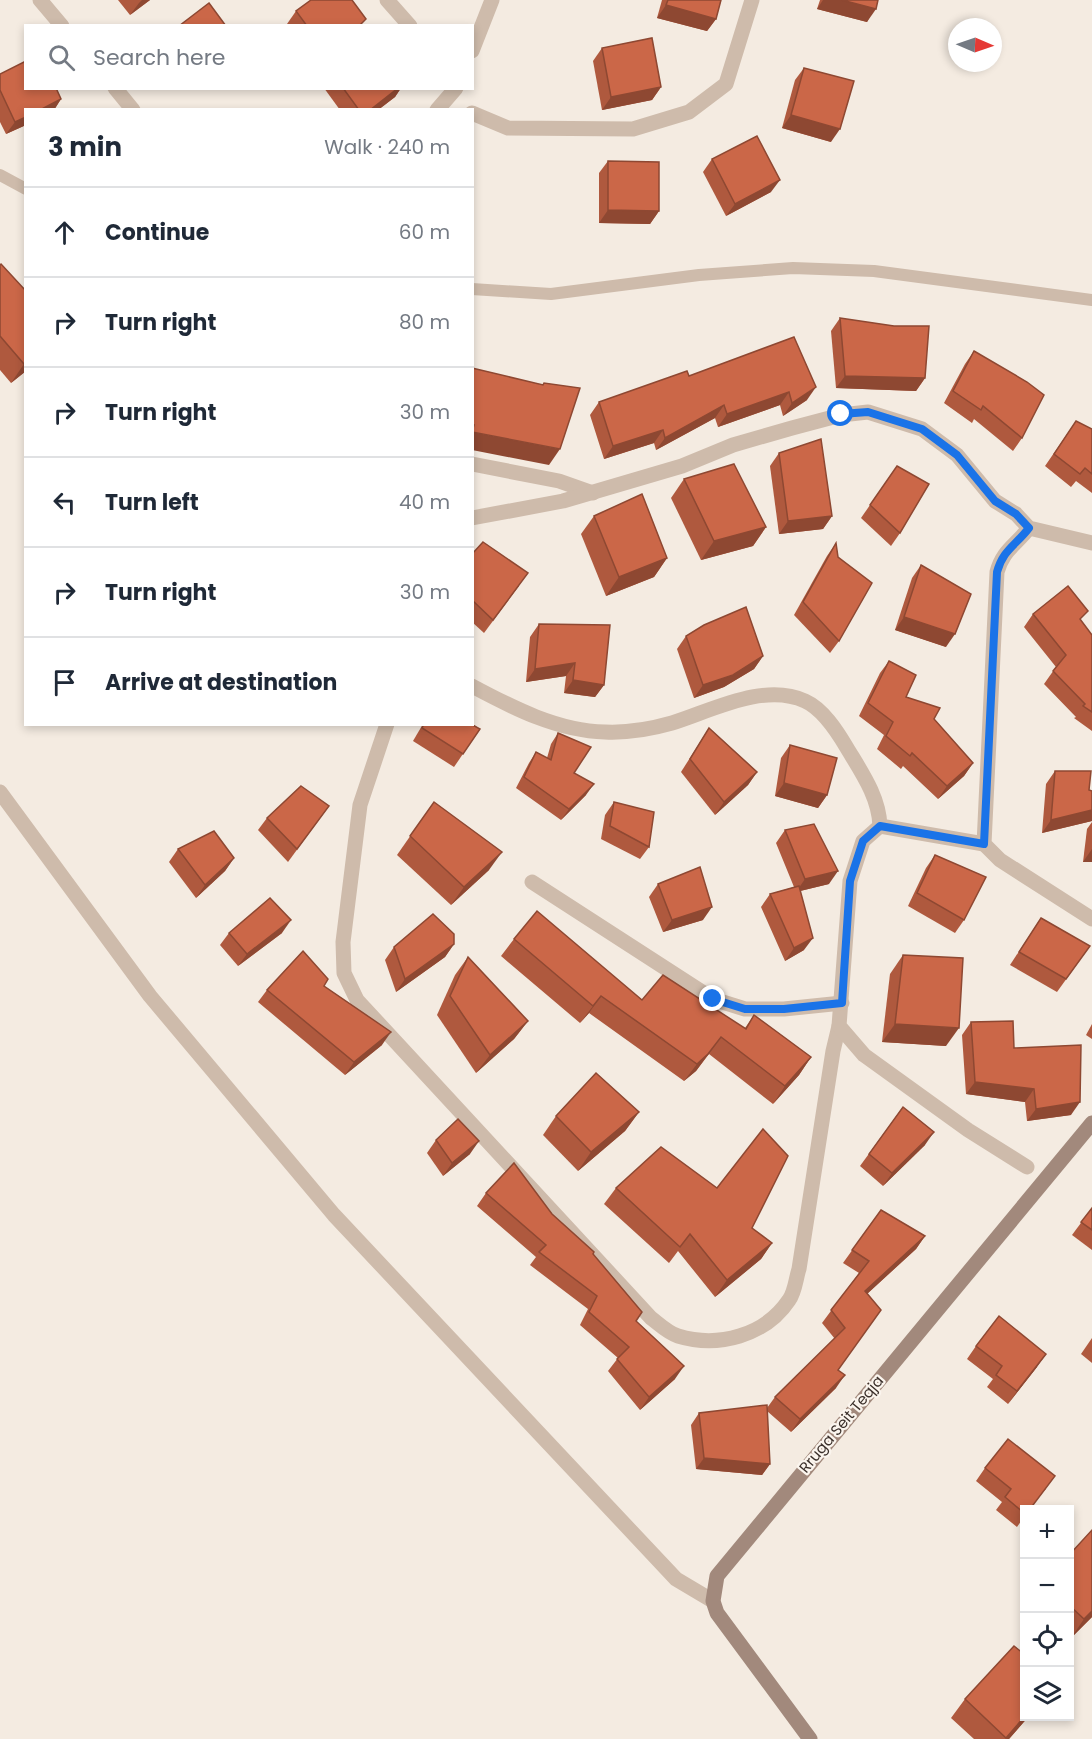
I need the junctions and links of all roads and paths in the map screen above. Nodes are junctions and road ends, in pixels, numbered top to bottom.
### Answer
1 (40, 0) edge
2 (387, 0) edge
3 (492, 0) edge
4 (752, 0) edge
5 (60, 24) edge
6 (408, 24) edge
7 (474, 46) edge
8 (117, 90) edge
9 (453, 93) edge
10 (131, 108) edge
11 (439, 108) edge
12 (465, 108) edge
13 (474, 114) edge
14 (0, 175) edge
15 (24, 188) edge
16 (474, 289) edge
17 (1092, 300) edge
18 (474, 464) edge
19 (593, 493) junction
20 (474, 518) edge
21 (1029, 528) junction
22 (1092, 543) edge
23 (474, 687) edge
24 (386, 726) edge
25 (0, 792) edge
26 (880, 826) junction
27 (984, 844) junction
28 (532, 882) dead end
29 (1092, 919) edge
30 (842, 1003) junction
31 (839, 1026) junction
32 (1092, 1123) edge
33 (1027, 1167) dead end
34 (713, 1601) junction
35 (810, 1739) edge

1 - 5 street
2 - 6 street
3 - 7 street
4 - 13 street
8 - 10 street
9 - 11 street
9 - 12 street
14 - 15 lane
16 - 17 lane
18 - 19 street
19 - 20 street
19 - 21 street
21 - 22 street
21 - 27 street
23 - 26 street
24 - 31 street
25 - 34 street
26 - 27 street
26 - 30 street
27 - 29 street
28 - 30 street
30 - 31 street
31 - 33 street
32 - 34 main road, Rruga Seit Teqja
34 - 35 main road

